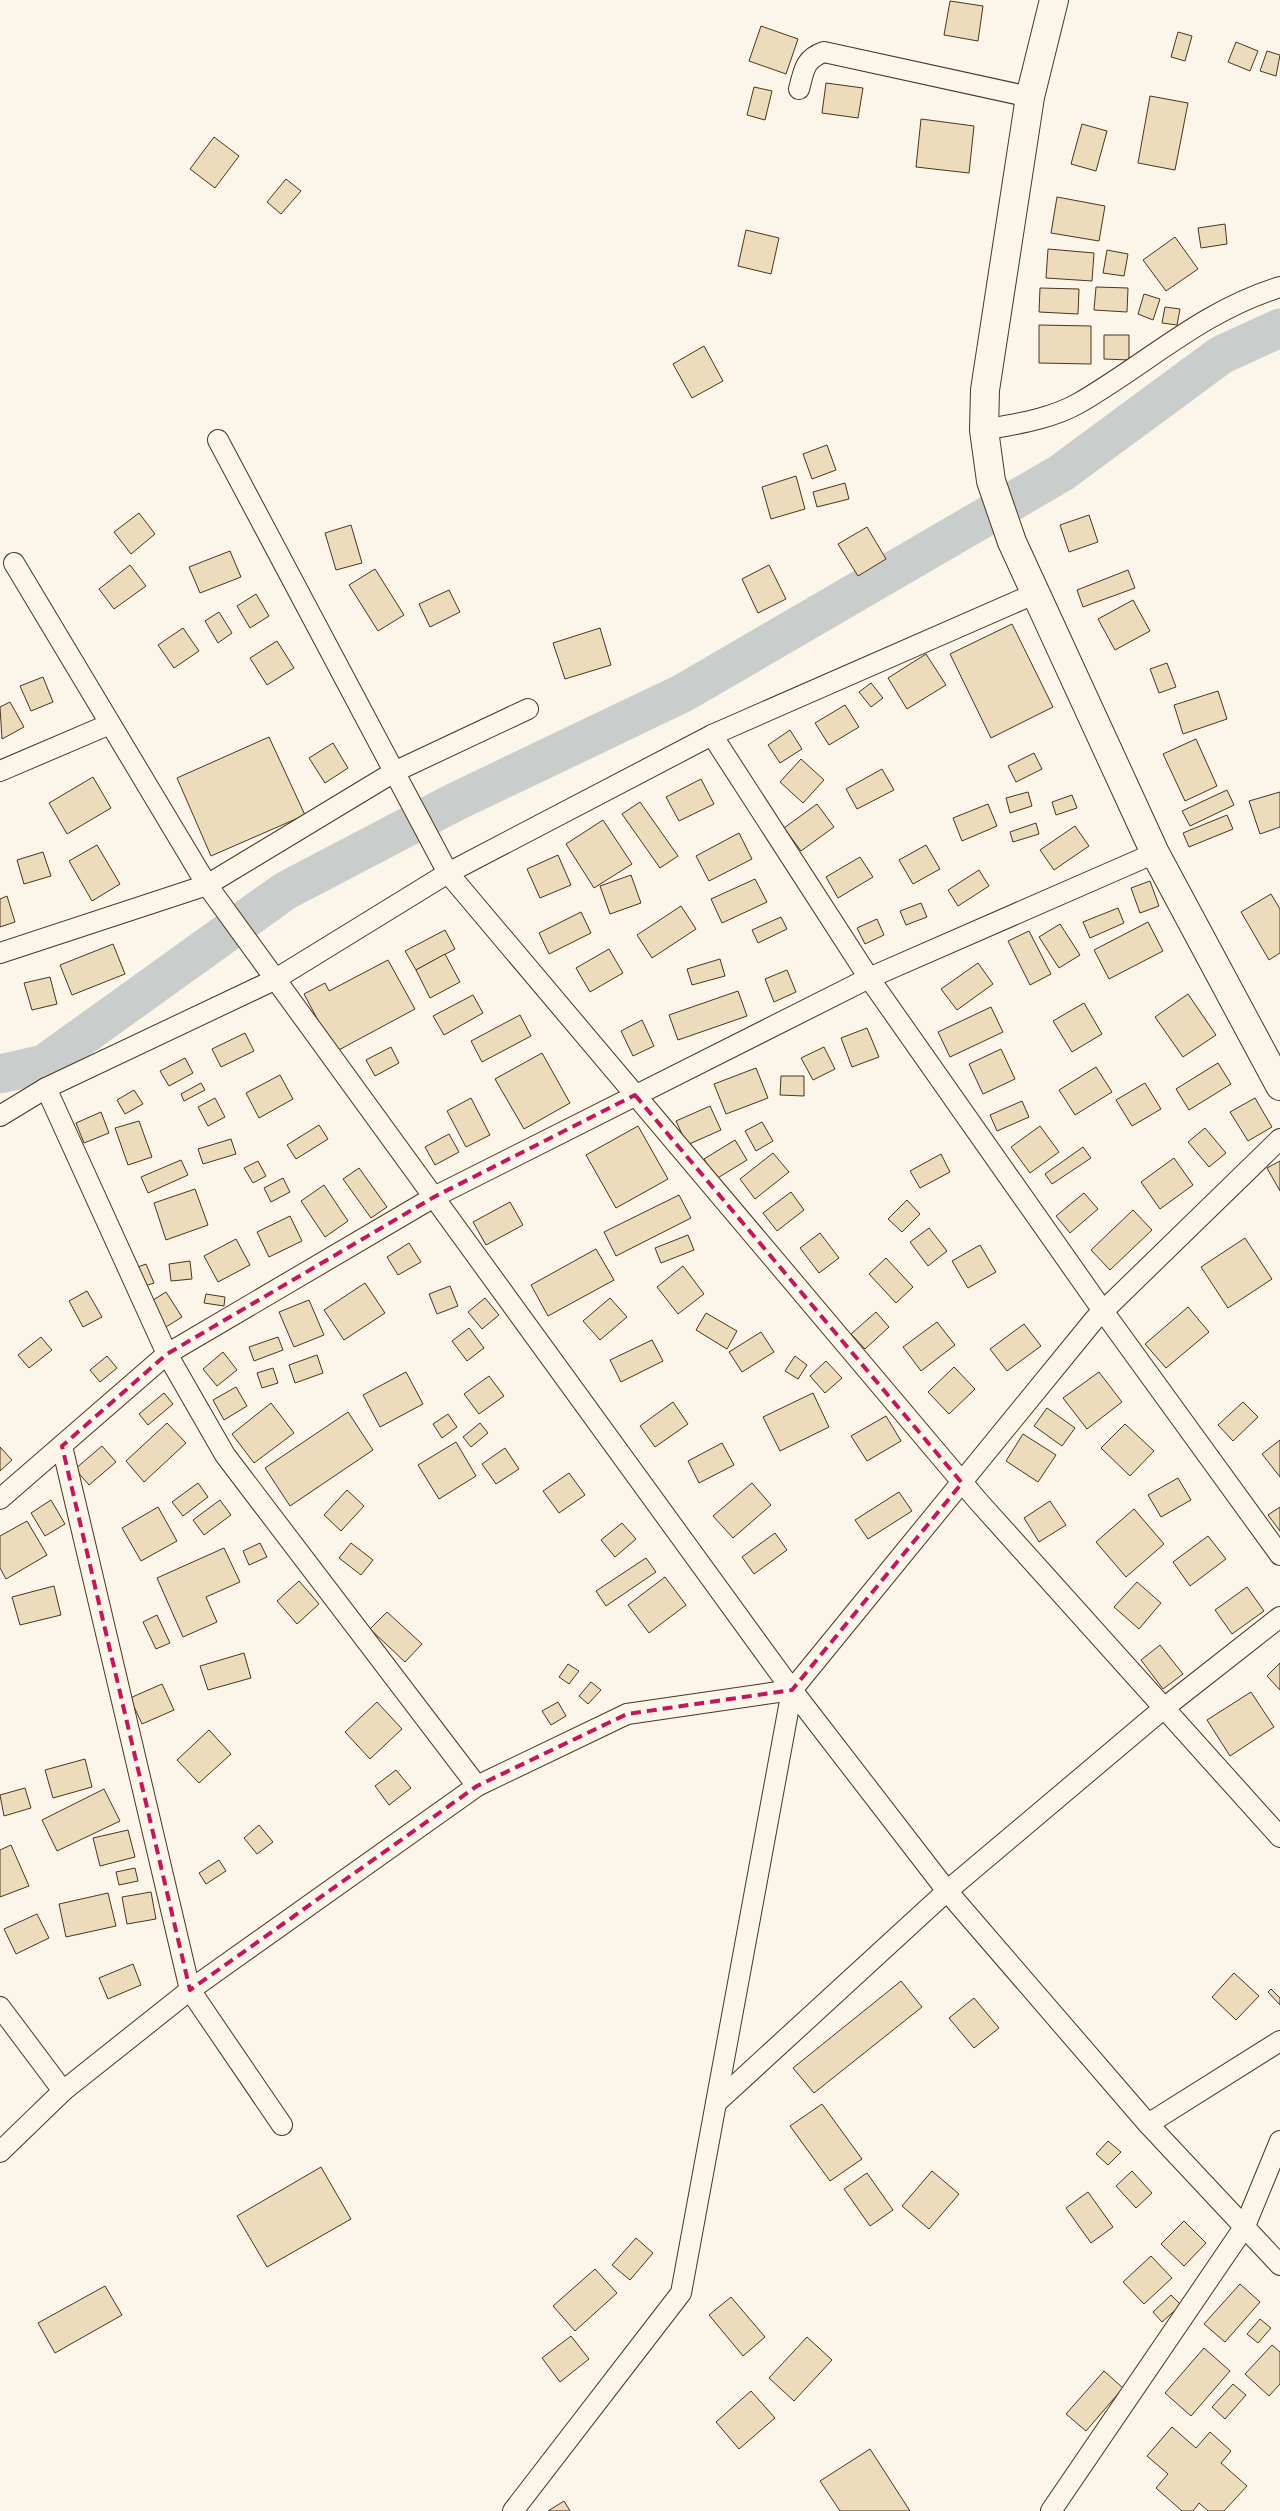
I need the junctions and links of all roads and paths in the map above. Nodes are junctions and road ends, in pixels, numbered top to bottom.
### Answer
1 (1054, 0) edge
2 (799, 89) dead end
3 (1030, 97) junction
4 (1280, 287) edge
5 (984, 430) junction
6 (218, 440) dead end
7 (14, 563) dead end
8 (1034, 594) junction
9 (528, 709) dead end
10 (110, 724) junction
11 (712, 735) junction
12 (0, 771) edge
13 (394, 772) junction
14 (1155, 852) junction
15 (448, 873) junction
16 (207, 886) junction
17 (0, 952) edge
18 (869, 978) junction
19 (274, 980) junction
20 (1280, 1086) edge
21 (46, 1088) junction
22 (635, 1095) junction
23 (0, 1116) edge
24 (1280, 1138) edge
25 (434, 1197) junction
26 (1103, 1311) junction
27 (167, 1354) junction
28 (62, 1446) junction
29 (962, 1483) junction
30 (0, 1499) edge
31 (1280, 1555) edge
32 (1280, 1617) edge
33 (792, 1690) junction
34 (1164, 1708) junction
35 (477, 1786) junction
36 (1280, 1837) edge
37 (947, 1891) junction
38 (190, 1990) junction
39 (0, 2007) edge
40 (1280, 2041) edge
41 (63, 2091) junction
42 (716, 2103) junction
43 (1148, 2124) junction
44 (282, 2125) dead end
45 (1280, 2141) edge
46 (0, 2152) edge
47 (1245, 2226) junction
48 (1280, 2265) edge
49 (513, 2511) edge
50 (1051, 2511) edge

1 - 3 highway
2 - 3 street
3 - 5 highway
4 - 5 street
5 - 8 highway
6 - 13 street
7 - 10 street
8 - 11 street
8 - 14 highway
9 - 13 street
10 - 12 street
10 - 16 street
11 - 15 street
11 - 18 street
13 - 15 street
13 - 16 street
14 - 18 street
14 - 20 highway
15 - 19 street
15 - 22 street
16 - 17 street
16 - 19 street
18 - 22 street
18 - 26 street
19 - 21 street
19 - 25 street
21 - 23 street
21 - 27 street
22 - 25 street
22 - 29 street
24 - 26 street
25 - 27 street
25 - 33 street
26 - 29 street
26 - 31 street
27 - 28 street
27 - 35 street
28 - 30 street
28 - 38 street
29 - 33 street
29 - 34 street
32 - 34 street
33 - 35 street
33 - 37 street
33 - 42 street
34 - 36 street
34 - 37 street
35 - 38 street
37 - 42 street
37 - 43 street
38 - 41 street
38 - 44 street
39 - 41 street
40 - 43 street
41 - 46 street
42 - 49 street
43 - 47 street
45 - 47 street
47 - 48 street
47 - 50 street

